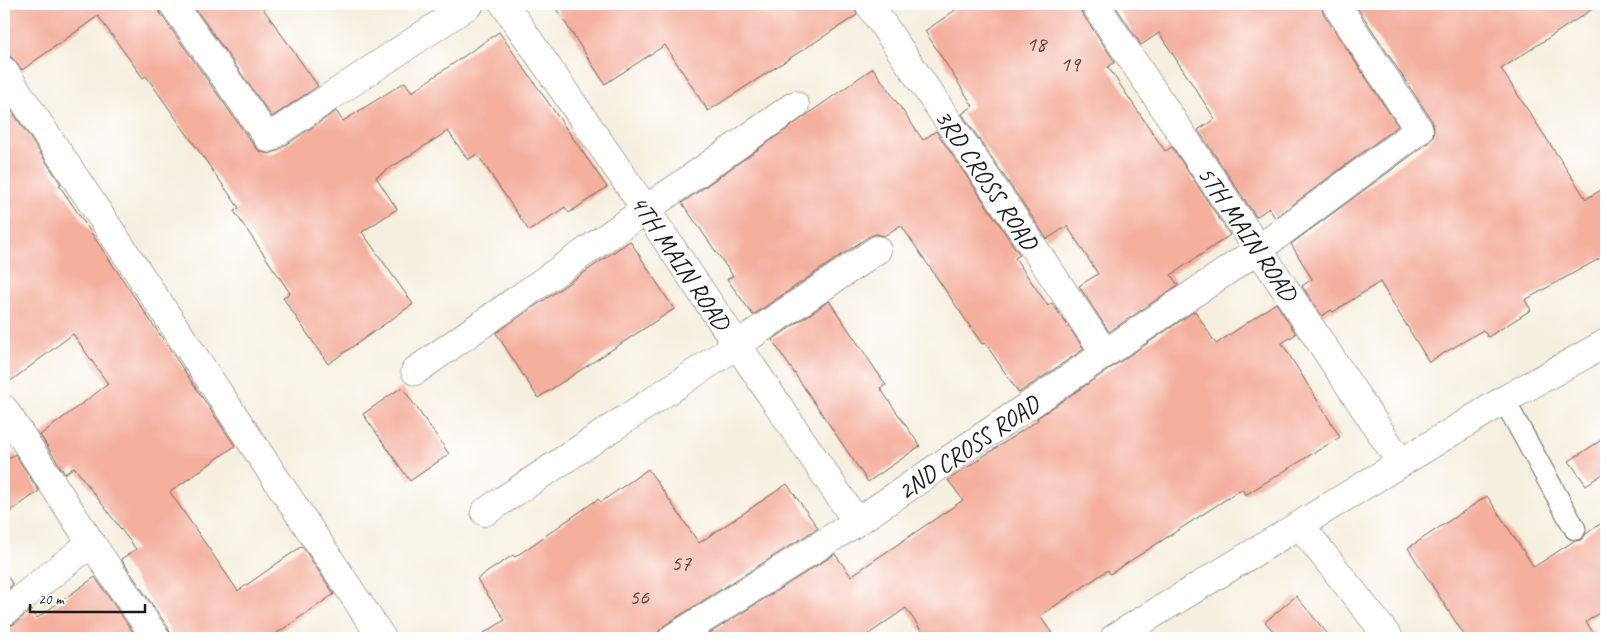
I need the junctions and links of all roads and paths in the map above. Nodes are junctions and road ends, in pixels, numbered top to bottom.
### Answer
1 (173, 4) edge
2 (470, 4) edge
3 (504, 4) edge
4 (869, 4) edge
5 (1095, 4) edge
6 (1336, 4) edge
7 (4, 71) edge
8 (795, 106) dead end
9 (646, 210) junction
10 (1259, 249) junction
11 (877, 250) dead end
12 (1606, 344) edge
13 (737, 345) junction
14 (1105, 353) junction
15 (416, 371) dead end
16 (1504, 400) junction
17 (4, 410) edge
18 (1401, 463) junction
19 (485, 512) dead end
20 (857, 522) junction
21 (1300, 525) junction
22 (1575, 529) dead end
23 (91, 543) junction
24 (4, 612) edge
25 (156, 638) edge
26 (382, 638) edge
27 (673, 638) edge
28 (1114, 638) edge
29 (1389, 638) edge

1 - 2 street
3 - 9 street, 4TH MAIN ROAD
4 - 14 street, 3RD CROSS ROAD
5 - 10 street, 5TH MAIN ROAD
6 - 10 street, 2ND CROSS ROAD
7 - 26 street
8 - 9 street
9 - 13 street, 4TH MAIN ROAD
9 - 15 street
10 - 14 street, 2ND CROSS ROAD
10 - 18 street, 5TH MAIN ROAD
11 - 13 street
12 - 16 street
13 - 19 street
13 - 20 street, 4TH MAIN ROAD
14 - 20 street, 2ND CROSS ROAD
16 - 18 street
16 - 22 lane
17 - 23 street
18 - 21 street
20 - 27 street, 2ND CROSS ROAD
21 - 28 street
21 - 29 street
23 - 24 street
23 - 25 street

